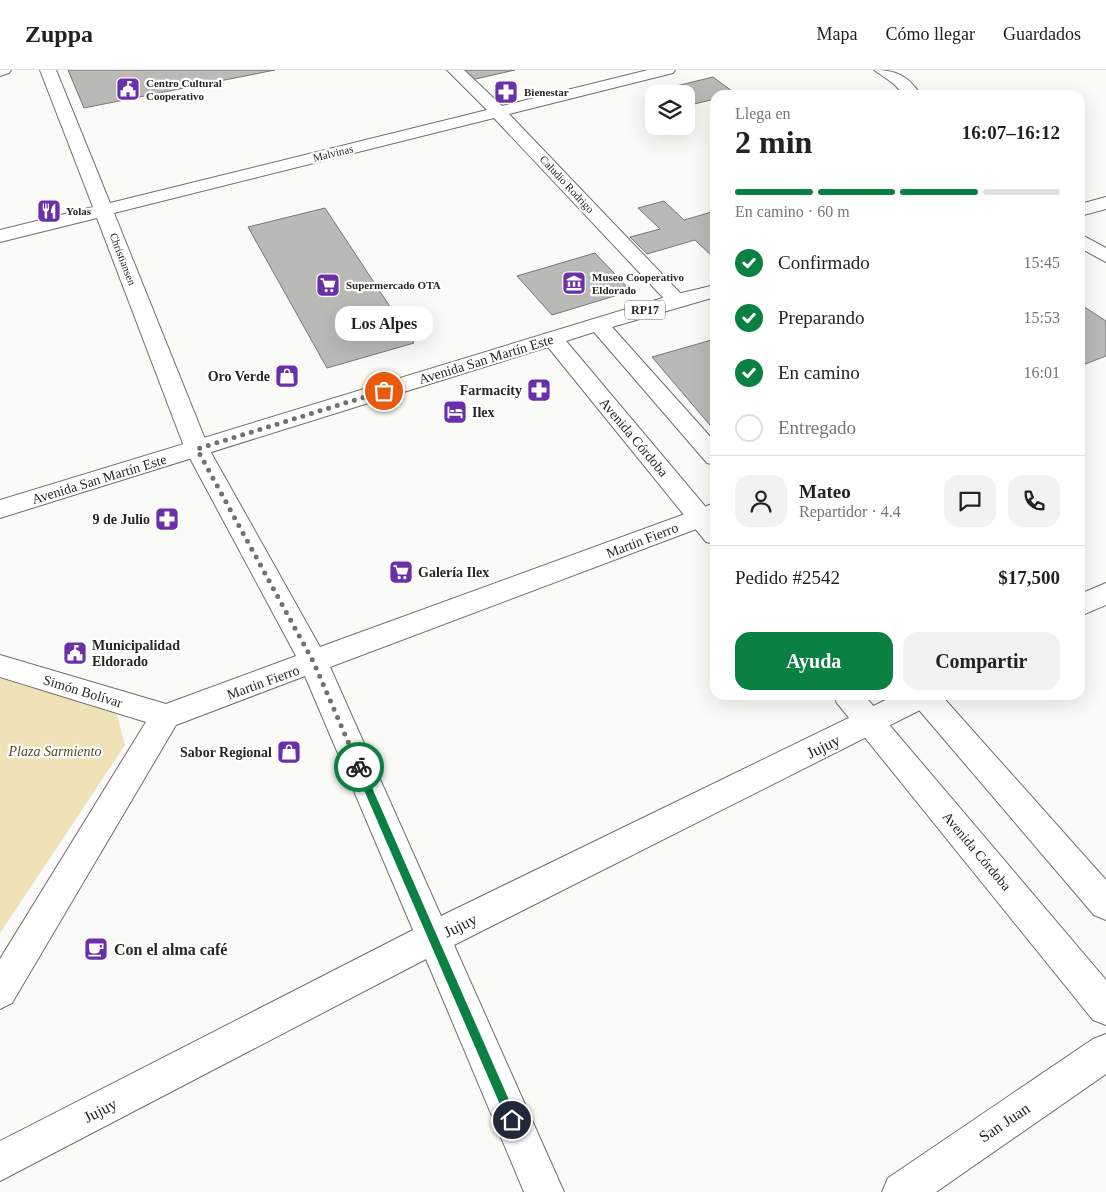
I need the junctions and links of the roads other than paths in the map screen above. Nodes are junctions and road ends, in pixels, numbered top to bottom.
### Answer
1 (48, 70) edge
2 (455, 70) edge
3 (667, 70) edge
4 (882, 70) edge
5 (909, 90) edge
6 (497, 111) junction
7 (1106, 203) edge
8 (1085, 209) edge
9 (104, 212) junction
10 (0, 236) edge
11 (1085, 243) edge
12 (1106, 256) edge
13 (710, 292) edge
14 (676, 300) junction
15 (599, 325) junction
16 (553, 339) junction
17 (197, 449) junction
18 (710, 451) edge
19 (0, 509) edge
20 (710, 522) edge
21 (1106, 592) edge
22 (1085, 603) edge
23 (314, 663) junction
24 (0, 666) edge
25 (851, 700) edge
26 (914, 700) edge
27 (928, 700) edge
28 (166, 716) junction
29 (870, 722) junction
30 (1106, 904) edge
31 (432, 938) junction
32 (0, 991) edge
33 (1106, 1007) edge
34 (1106, 1052) edge
35 (0, 1162) edge
36 (544, 1192) edge
37 (902, 1192) edge

1 - 9 street, Christiansen
2 - 6 street, Caludio Rodrigo
3 - 6 street, Malvinas
4 - 5 street
6 - 9 street, Malvinas
6 - 14 street, Caludio Rodrigo
7 - 8 street
9 - 10 street, Malvinas
9 - 17 street, Christiansen
11 - 12 street
13 - 14 street, Avenida San Martín Este / RP17
14 - 15 street, Avenida San Martín Este / RP17
15 - 16 street, Avenida San Martín Este / RP17
15 - 18 street
16 - 17 street, Avenida San Martín Este / RP17
16 - 20 street, Avenida Córdoba
17 - 19 street, Avenida San Martín Este / RP17
17 - 23 street, Christiansen
20 - 23 street, Martin Fierro
21 - 22 street
23 - 28 street, Martin Fierro
23 - 31 street, Christiansen
24 - 28 street, Simón Bolívar
25 - 29 street, Avenida Córdoba
26 - 29 street, Jujuy
27 - 30 street
28 - 32 street
29 - 31 street, Jujuy
29 - 33 street, Avenida Córdoba
31 - 35 street, Jujuy
31 - 36 street, Christiansen
34 - 37 street, San Juan

